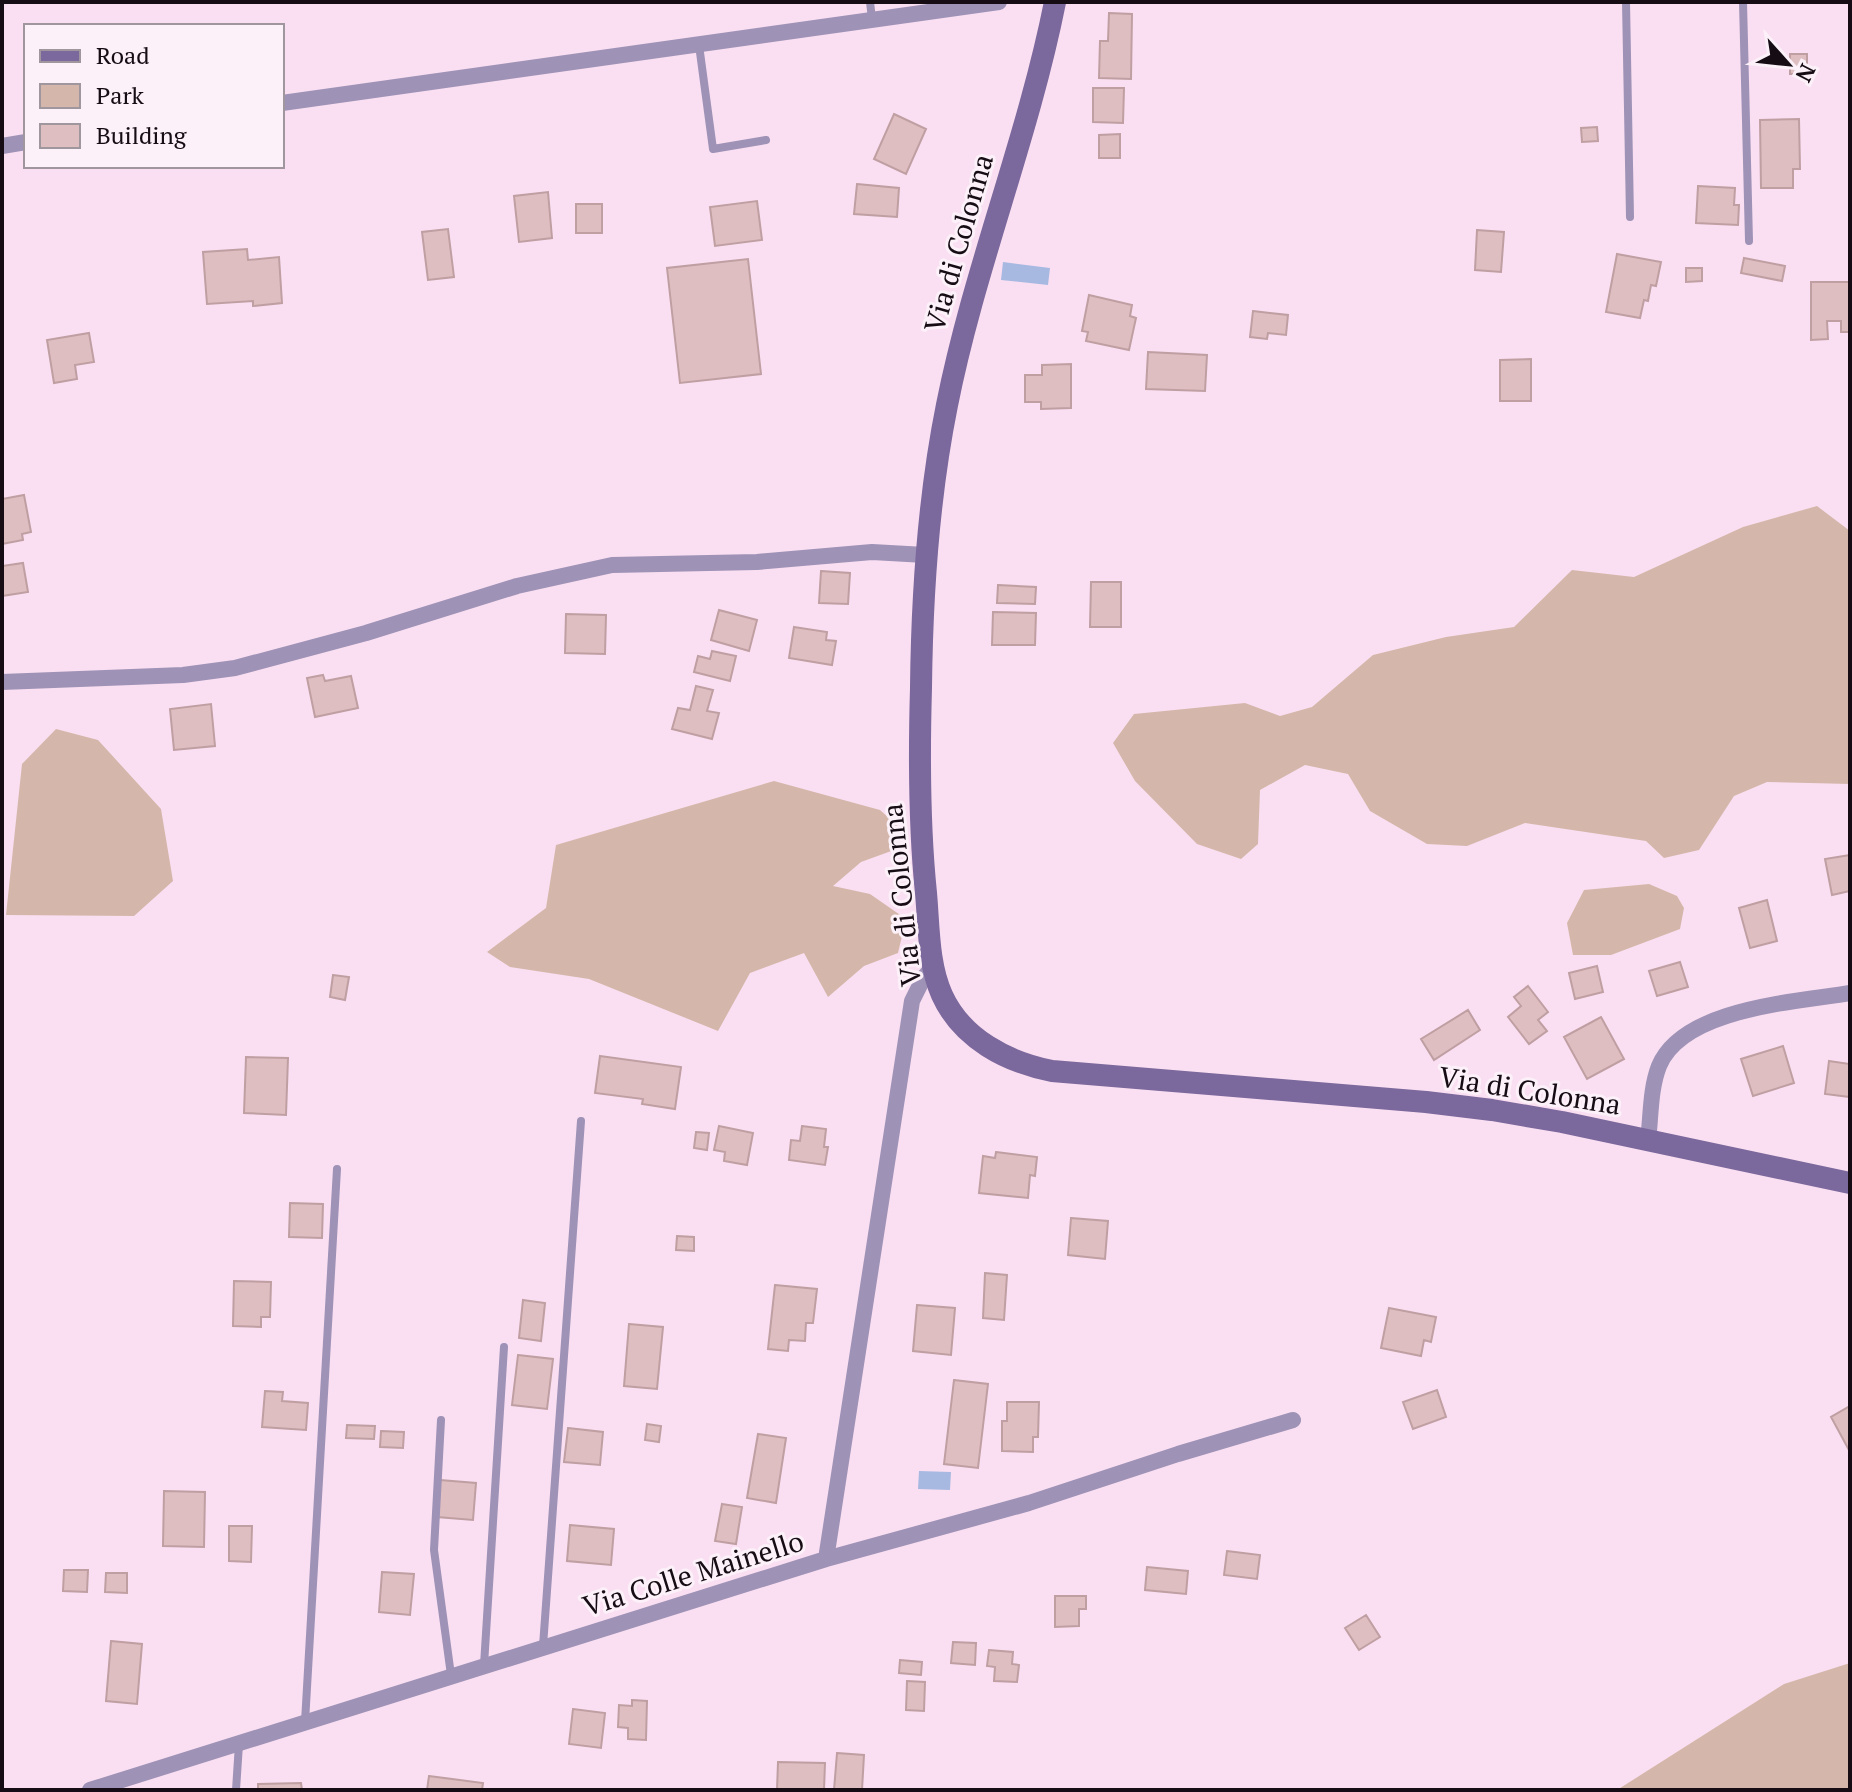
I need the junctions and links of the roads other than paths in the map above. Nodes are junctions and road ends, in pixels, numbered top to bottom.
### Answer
1 (999, 2) edge
2 (1055, 2) edge
3 (1626, 2) edge
4 (1743, 2) edge
5 (871, 10) edge
6 (699, 44) junction
7 (284, 103) edge
8 (766, 140) dead end
9 (24, 142) edge
10 (2, 146) edge
11 (1630, 217) dead end
12 (1749, 241) dead end
13 (925, 555) junction
14 (2, 682) edge
15 (933, 967) junction
16 (1850, 993) edge
17 (581, 1121) dead end
18 (1648, 1141) junction
19 (337, 1169) dead end
20 (1850, 1183) edge
21 (504, 1347) dead end
22 (441, 1420) dead end
23 (1293, 1420) dead end
24 (826, 1559) junction
25 (543, 1646) junction
26 (484, 1665) junction
27 (451, 1675) junction
28 (305, 1722) junction
29 (239, 1743) junction
30 (90, 1790) edge
31 (236, 1790) edge

1 - 5 street
2 - 13 street, Via di Colonna
3 - 11 lane
4 - 12 lane
5 - 6 street
6 - 7 street
6 - 8 lane
9 - 10 street
13 - 14 street
13 - 15 street, Via di Colonna
15 - 18 street, Via di Colonna
15 - 24 street, Via Colle Mainello
16 - 18 street
17 - 25 lane
18 - 20 street, Via di Colonna
19 - 28 lane
21 - 26 lane
22 - 27 lane
23 - 24 street
24 - 25 street, Via Colle Mainello
25 - 26 street, Via Colle Mainello
26 - 27 street, Via Colle Mainello
27 - 28 street, Via Colle Mainello
28 - 29 street, Via Colle Mainello
29 - 30 street, Via Colle Mainello
29 - 31 lane

